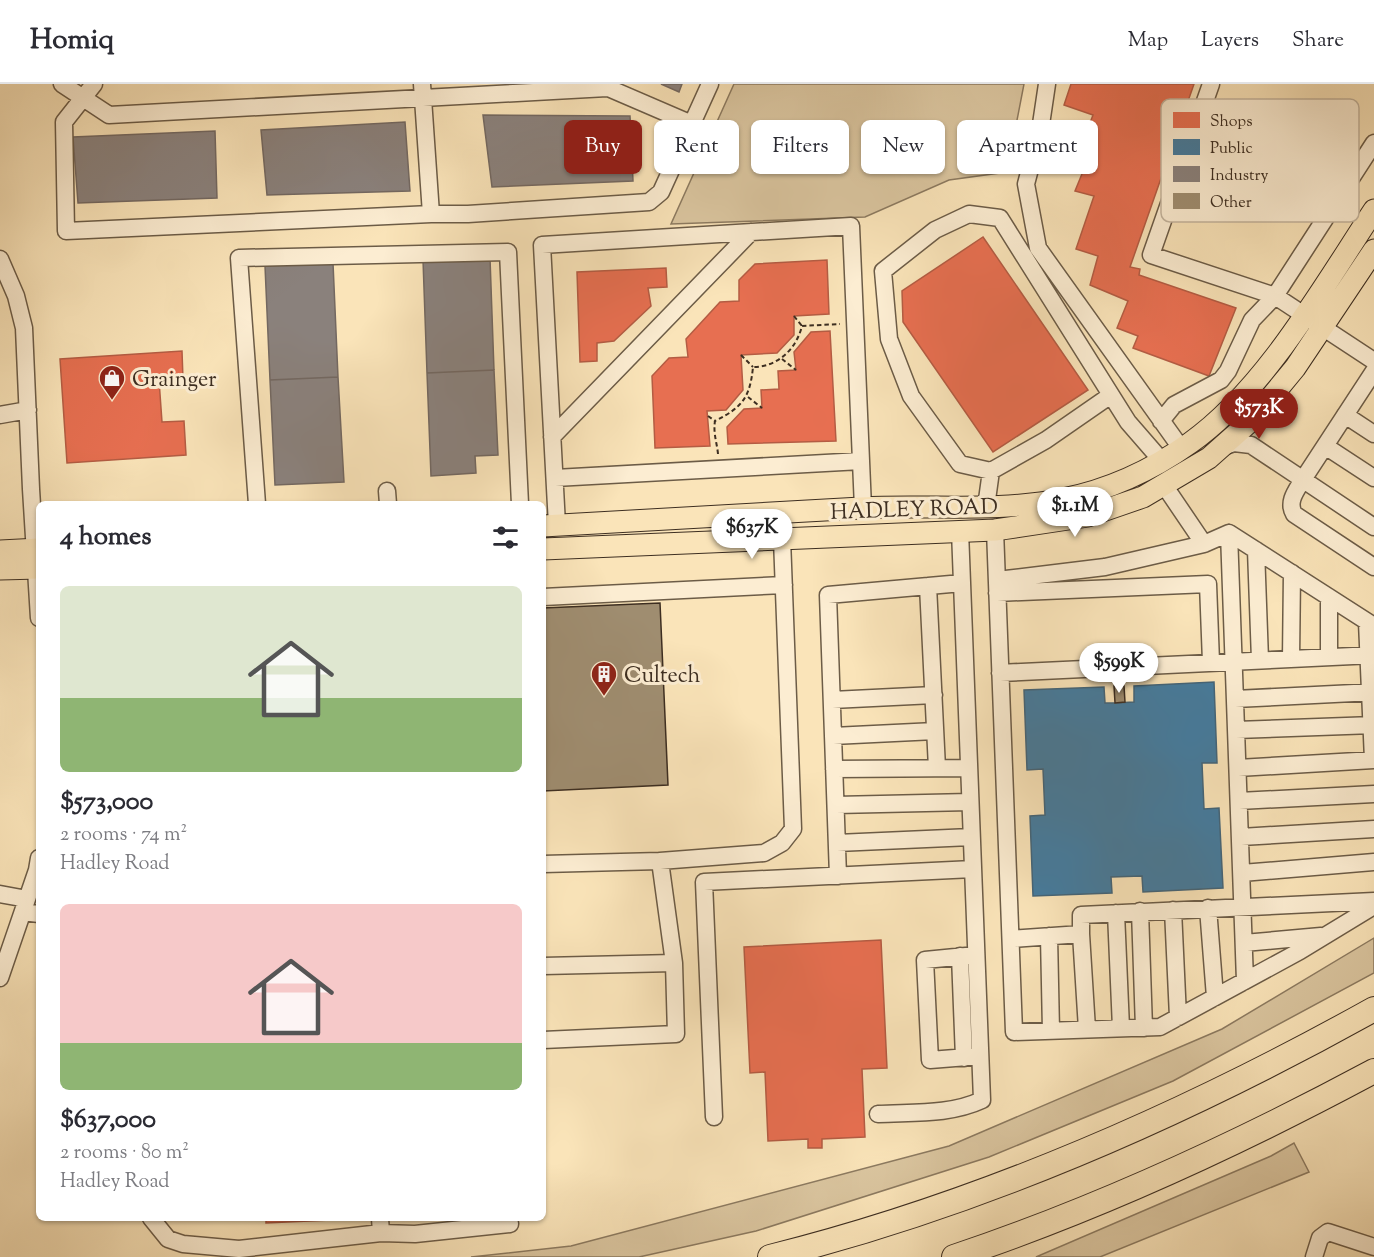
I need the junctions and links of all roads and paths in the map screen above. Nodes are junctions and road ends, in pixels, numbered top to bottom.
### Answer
1 (62, 84) edge
2 (94, 84) edge
3 (710, 84) edge
4 (1047, 84) edge
5 (1211, 84) edge
6 (602, 86) edge
7 (422, 91) edge
8 (84, 98) junction
9 (1206, 99) edge
10 (683, 120) edge
11 (694, 120) edge
12 (1374, 143) edge
13 (1359, 166) edge
14 (669, 174) edge
15 (1374, 210) edge
16 (430, 214) junction
17 (1163, 222) edge
18 (1323, 222) edge
19 (751, 232) junction
20 (1374, 250) edge
21 (0, 259) edge
22 (6, 287) edge
23 (1275, 296) junction
24 (1304, 315) junction
25 (794, 316) dead end
26 (855, 323) junction
27 (802, 326) junction
28 (1323, 327) junction
29 (741, 355) dead end
30 (781, 359) junction
31 (1374, 361) edge
32 (753, 367) junction
33 (796, 370) dead end
34 (1374, 371) edge
35 (1111, 395) junction
36 (747, 396) junction
37 (762, 408) dead end
38 (28, 410) junction
39 (0, 415) edge
40 (1345, 415) junction
41 (708, 416) dead end
42 (1161, 421) junction
43 (716, 422) junction
44 (1374, 434) edge
45 (552, 437) junction
46 (1325, 446) junction
47 (1181, 448) junction
48 (1219, 449) junction
49 (1161, 460) junction
50 (861, 461) junction
51 (718, 469) junction
52 (991, 471) junction
53 (555, 478) junction
54 (1374, 478) edge
55 (1302, 481) junction
56 (1164, 485) junction
57 (257, 501) edge
58 (520, 501) edge
59 (991, 506) junction
60 (863, 508) junction
61 (550, 526) edge
62 (1374, 527) edge
63 (995, 530) junction
64 (960, 531) junction
65 (1229, 533) junction
66 (782, 539) junction
67 (36, 542) edge
68 (1204, 544) junction
69 (546, 549) edge
70 (1256, 550) junction
71 (0, 551) edge
72 (36, 559) edge
73 (36, 559) edge
74 (1373, 565) edge
75 (0, 569) edge
76 (1292, 573) junction
77 (962, 583) junction
78 (784, 585) junction
79 (928, 586) junction
80 (997, 586) junction
81 (546, 597) edge
82 (1329, 597) junction
83 (1371, 624) edge
84 (1371, 655) edge
85 (1329, 657) junction
86 (1291, 658) junction
87 (1260, 660) junction
88 (1234, 661) junction
89 (1211, 662) junction
90 (1000, 673) junction
91 (1372, 692) edge
92 (934, 695) junction
93 (1235, 699) junction
94 (832, 700) junction
95 (1373, 725) edge
96 (1236, 730) junction
97 (935, 731) junction
98 (833, 736) junction
99 (1373, 760) edge
100 (937, 768) junction
101 (969, 768) junction
102 (1238, 768) junction
103 (834, 769) junction
104 (1374, 794) edge
105 (1239, 801) junction
106 (970, 802) junction
107 (836, 805) junction
108 (1374, 829) edge
109 (971, 837) junction
110 (1241, 837) junction
111 (837, 843) junction
112 (660, 861) junction
113 (1374, 862) edge
114 (546, 864) edge
115 (973, 869) junction
116 (1242, 873) junction
117 (36, 875) edge
118 (838, 876) junction
119 (0, 894) edge
120 (1374, 901) edge
121 (1242, 906) junction
122 (1374, 906) edge
123 (30, 908) edge
124 (1208, 908) junction
125 (1173, 910) junction
126 (1140, 911) junction
127 (1116, 913) junction
128 (1081, 934) junction
129 (1326, 935) junction
130 (1049, 936) junction
131 (1011, 939) junction
132 (1244, 943) junction
133 (968, 956) junction
134 (674, 963) junction
135 (546, 966) edge
136 (0, 978) edge
137 (1245, 981) junction
138 (1215, 998) junction
139 (1374, 1009) edge
140 (1178, 1017) junction
141 (1121, 1028) junction
142 (1144, 1028) junction
143 (1087, 1029) junction
144 (1051, 1031) junction
145 (546, 1040) edge
146 (972, 1057) junction
147 (1374, 1071) edge
148 (878, 1114) dead end
149 (714, 1117) dead end
150 (153, 1221) edge
151 (510, 1221) edge
152 (380, 1226) edge
153 (1374, 1247) edge
154 (770, 1257) edge
155 (954, 1257) edge
156 (1314, 1257) edge

1 - 8 street
2 - 8 street
3 - 11 street
4 - 42 street
5 - 9 street
6 - 7 street
6 - 10 street
7 - 8 street
7 - 16 street
8 - 16 street
12 - 13 street
14 - 16 street
15 - 24 main road, HADLEY ROAD
17 - 23 street
18 - 23 street
19 - 26 street
19 - 45 street
19 - 45 street
20 - 28 main road, HADLEY ROAD
21 - 22 street
22 - 38 street
23 - 24 street
23 - 42 street
24 - 28 street
24 - 47 main road, HADLEY ROAD
25 - 27 path
26 - 27 path
26 - 50 street
27 - 30 path
28 - 31 street
28 - 48 main road, HADLEY ROAD
29 - 32 path
30 - 32 path
30 - 33 path
32 - 36 path
34 - 40 street
35 - 49 street
35 - 52 street
35 - 52 street
36 - 37 path
36 - 43 path
38 - 39 street
38 - 67 street
40 - 44 street
40 - 46 street
41 - 43 path
42 - 47 street
43 - 51 path
45 - 53 street
46 - 54 street
46 - 55 street
47 - 49 main road, HADLEY ROAD
48 - 55 street
48 - 56 main road, HADLEY ROAD
49 - 59 main road, HADLEY ROAD
50 - 51 street
50 - 60 street
51 - 53 street
52 - 59 street
53 - 61 street
55 - 62 street
55 - 74 street
56 - 63 main road, HADLEY ROAD
56 - 68 street
57 - 58 street
59 - 60 main road, HADLEY ROAD
59 - 63 main road
60 - 61 main road, HADLEY ROAD
63 - 64 main road, HADLEY ROAD
63 - 80 street
64 - 66 main road, HADLEY ROAD
64 - 77 street
65 - 68 street
65 - 70 street
65 - 88 street
66 - 69 main road, HADLEY ROAD
66 - 78 street
68 - 80 street
70 - 76 street
70 - 87 street
71 - 72 main road
73 - 75 main road
76 - 82 street
76 - 86 street
77 - 79 street
77 - 101 street
78 - 81 street
78 - 112 street
79 - 92 street
79 - 94 street
80 - 89 street
80 - 90 street
82 - 83 street
82 - 85 street
83 - 84 street
84 - 85 street
84 - 91 street
85 - 86 street
86 - 87 street
87 - 88 street
88 - 89 street
88 - 93 street
89 - 90 street
90 - 131 street
91 - 93 street
91 - 95 street
92 - 94 street
92 - 97 street
93 - 96 street
94 - 98 street
95 - 96 street
95 - 99 street
96 - 102 street
97 - 98 street
97 - 100 street
98 - 103 street
99 - 102 street
100 - 101 street
100 - 103 street
101 - 106 street
102 - 105 street
103 - 107 street
104 - 105 street
105 - 110 street
106 - 107 street
106 - 109 street
107 - 111 street
108 - 110 street
109 - 111 street
109 - 115 street
110 - 116 street
111 - 118 street
112 - 114 street
112 - 134 street
113 - 116 street
115 - 118 street
115 - 133 street
116 - 121 street
117 - 123 street
118 - 149 street
119 - 123 street
120 - 121 street
121 - 124 street
121 - 132 street
122 - 129 street
123 - 136 street
124 - 125 street
124 - 138 street
125 - 126 street
125 - 140 street
126 - 127 street
126 - 142 street
127 - 128 street
127 - 141 street
128 - 130 street
128 - 143 street
129 - 132 street
129 - 137 street
130 - 131 street
130 - 144 street
131 - 144 street
132 - 137 street
133 - 146 street
133 - 146 street
134 - 135 street
134 - 145 street
137 - 138 street
138 - 140 street
139 - 154 highway
140 - 142 street
141 - 142 street
141 - 143 street
143 - 144 street
146 - 148 street
147 - 155 highway
150 - 152 street
151 - 152 street
153 - 156 street

